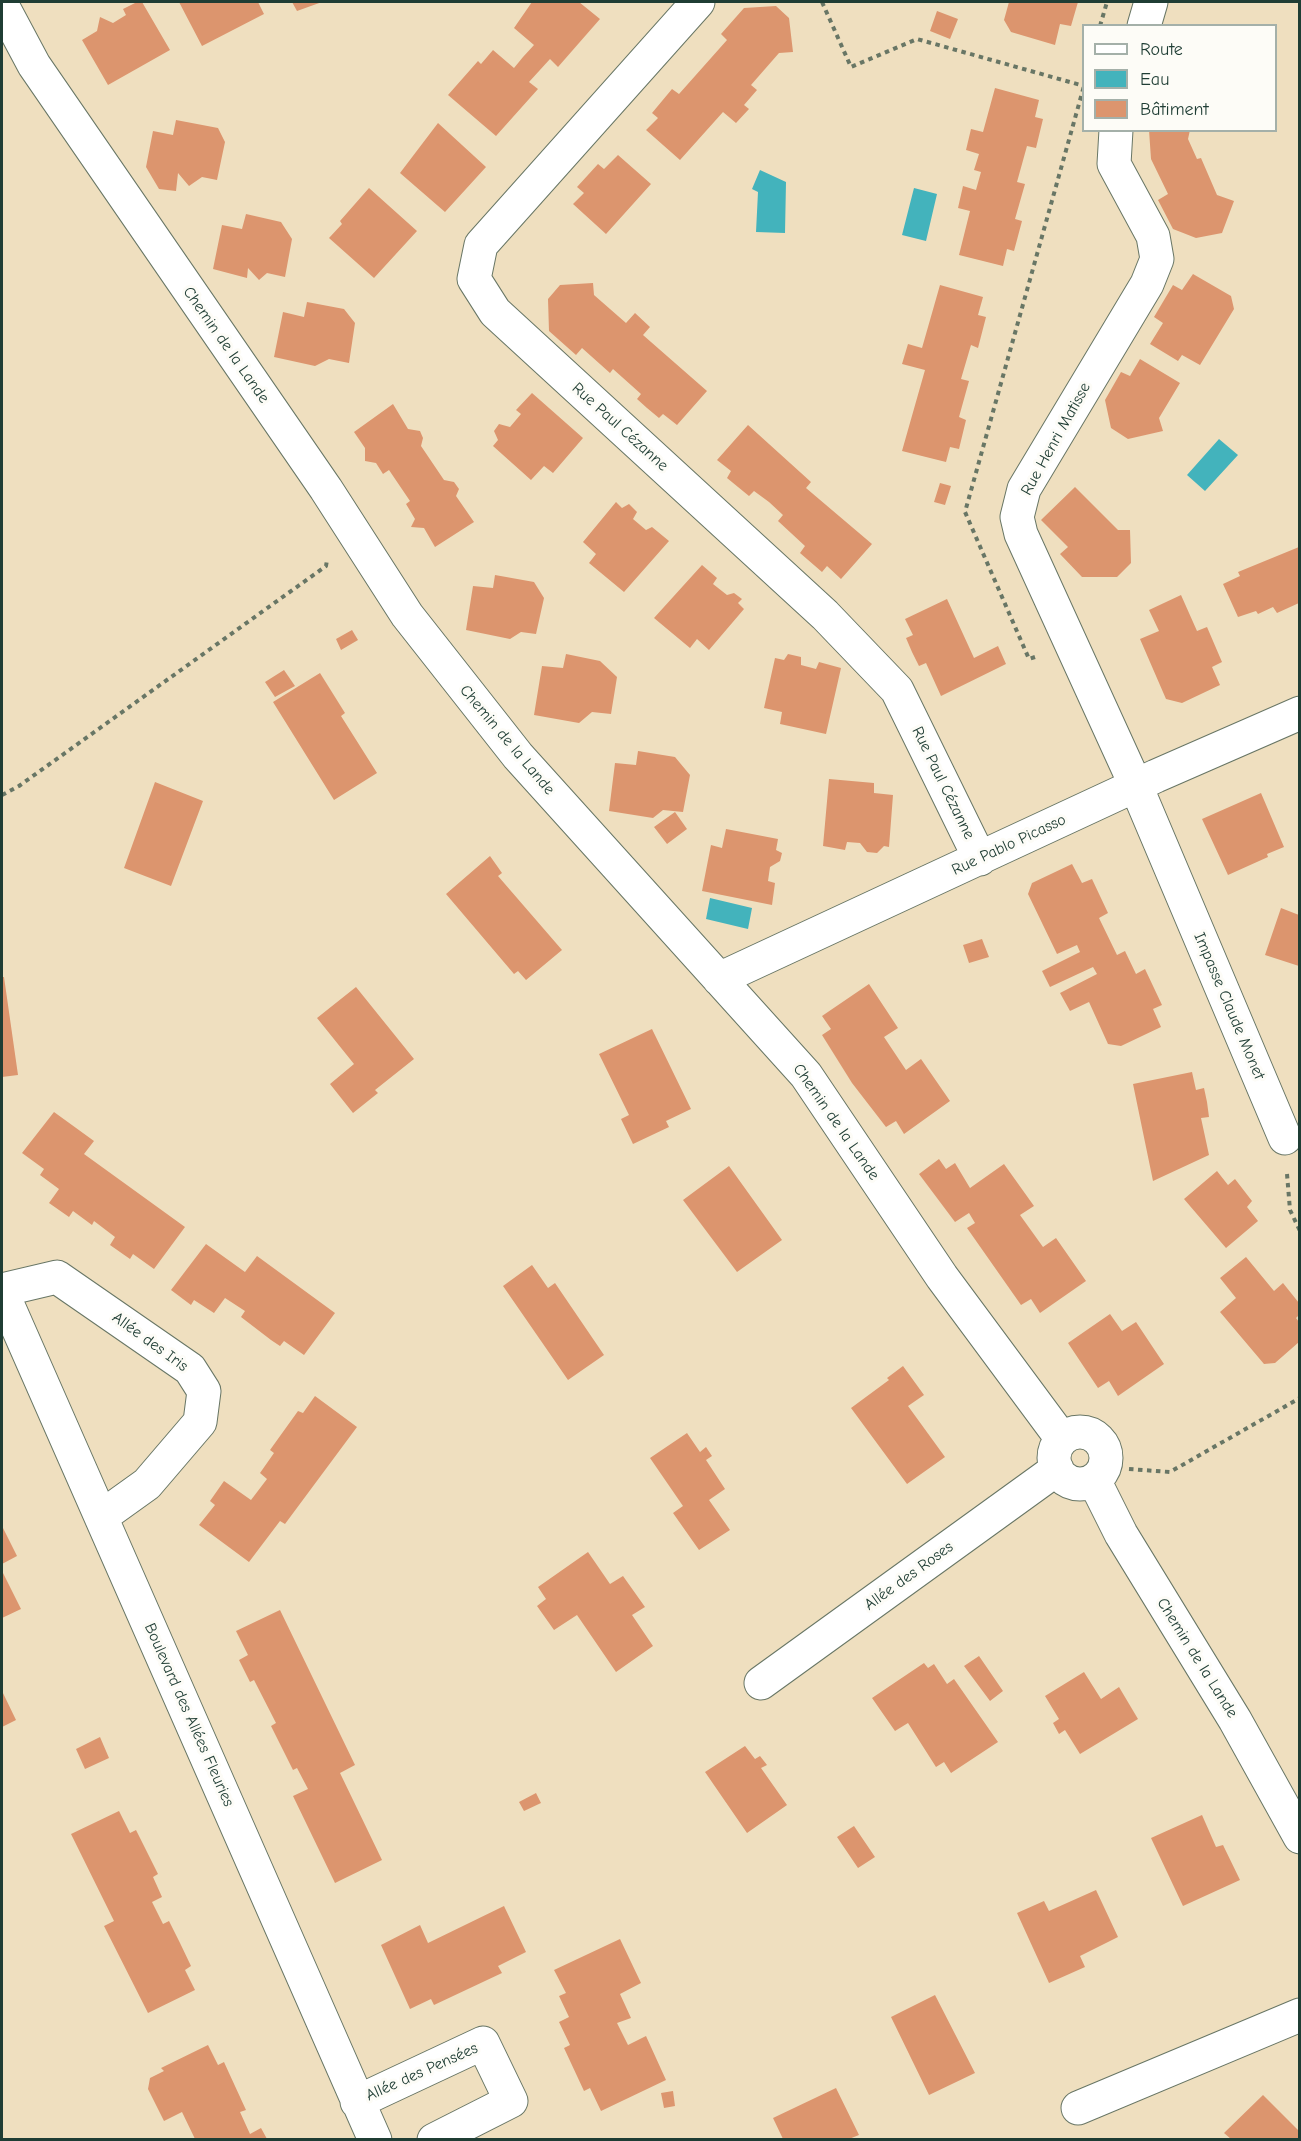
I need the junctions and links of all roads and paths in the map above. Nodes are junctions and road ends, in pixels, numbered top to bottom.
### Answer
1 (698, 2) edge
2 (822, 2) edge
3 (1107, 2) edge
4 (1151, 2) edge
5 (2, 5) edge
6 (1101, 24) edge
7 (1145, 24) edge
8 (1082, 86) edge
9 (1082, 90) edge
10 (1116, 132) edge
11 (329, 553) dead end
12 (1073, 647) junction
13 (1299, 713) edge
14 (1136, 786) junction
15 (2, 795) edge
16 (980, 859) junction
17 (720, 979) junction
18 (1285, 1138) joint
19 (1299, 1231) edge
20 (2, 1291) edge
21 (1299, 1398) edge
22 (1060, 1454) junction
23 (1099, 1473) junction
24 (101, 1517) junction
25 (761, 1683) dead end
26 (1299, 1837) edge
27 (1299, 2015) edge
28 (357, 2102) junction
29 (1078, 2108) dead end
30 (375, 2139) edge
31 (434, 2139) edge

1 - 16 street, Rue Paul Cézanne
2 - 8 path
3 - 6 path
4 - 7 street
5 - 17 street, Chemin de la Lande
9 - 12 path
10 - 12 street, Rue Henri Matisse
11 - 15 path
12 - 14 street, Rue Henri Matisse
13 - 14 street, Rue Pablo Picasso
14 - 16 street, Rue Pablo Picasso
14 - 18 street, Impasse Claude Monet
16 - 17 street, Rue Pablo Picasso
17 - 22 street, Chemin de la Lande
18 - 19 path
20 - 24 street, Boulevard des Allées Fleuries
20 - 24 street, Allée des Iris
21 - 23 path
22 - 23 street
22 - 23 street
22 - 25 street, Allée des Roses
23 - 26 street, Chemin de la Lande
24 - 28 street, Boulevard des Allées Fleuries
27 - 29 street
28 - 30 street, Boulevard des Allées Fleuries
28 - 31 street, Allée des Pensées

